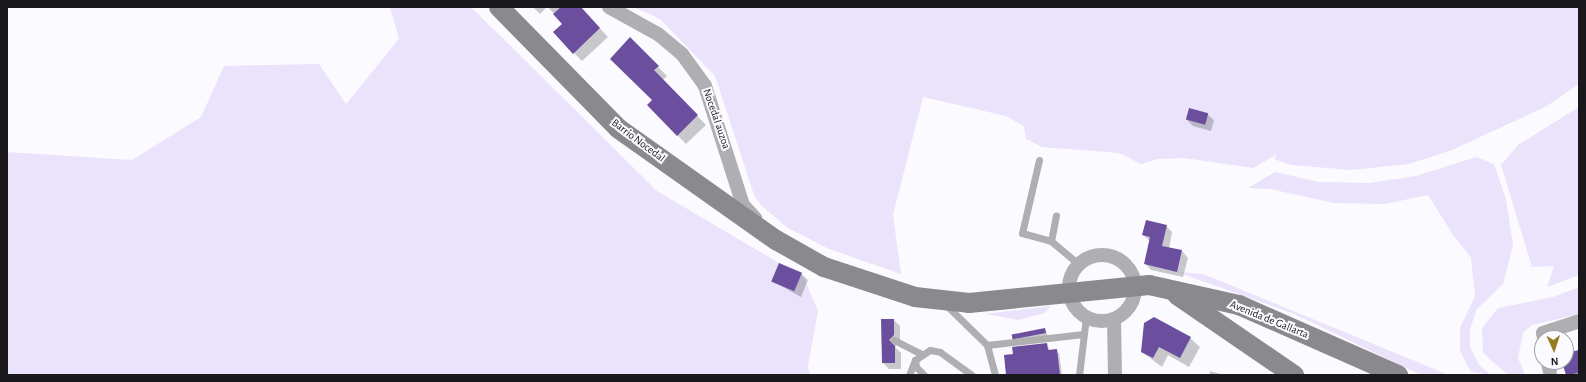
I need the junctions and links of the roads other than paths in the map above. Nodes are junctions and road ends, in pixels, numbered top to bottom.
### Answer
1 (498, 7) edge
2 (609, 7) edge
3 (1038, 160) dead end
4 (1056, 215) dead end
5 (776, 240) junction
6 (1051, 241) junction
7 (1078, 264) junction
8 (1135, 285) junction
9 (1170, 290) junction
10 (1069, 294) junction
11 (942, 301) junction
12 (1239, 305) junction
13 (1086, 317) junction
14 (1114, 319) junction
15 (1579, 321) edge
16 (1552, 330) edge
17 (1084, 334) junction
18 (1234, 335) junction
19 (894, 340) dead end
20 (987, 345) junction
21 (921, 354) junction
22 (915, 360) junction
23 (909, 375) edge
24 (924, 375) edge
25 (972, 375) edge
26 (994, 375) edge
27 (1079, 375) edge
28 (1115, 375) edge
29 (1294, 375) edge
30 (1398, 375) edge

1 - 5 street, Barrio Nocedal
2 - 5 street, Nocedal auzoa
3 - 6 lane
4 - 6 lane
5 - 11 street, Barrio Nocedal
6 - 7 lane
7 - 8 street
7 - 10 street
8 - 9 street, Avenida de Gallarta
8 - 10 street, Avenida de Gallarta
8 - 14 street
9 - 12 street, Avenida de Gallarta
9 - 18 street
10 - 11 street, Avenida de Gallarta
10 - 13 street
11 - 20 lane
12 - 18 street
12 - 30 street, Avenida de Gallarta
13 - 14 street
13 - 17 lane
14 - 28 street
15 - 16 street
17 - 20 lane
17 - 27 lane
18 - 29 street
19 - 21 lane
20 - 26 lane
21 - 22 lane
21 - 25 lane
22 - 23 lane
22 - 24 lane

